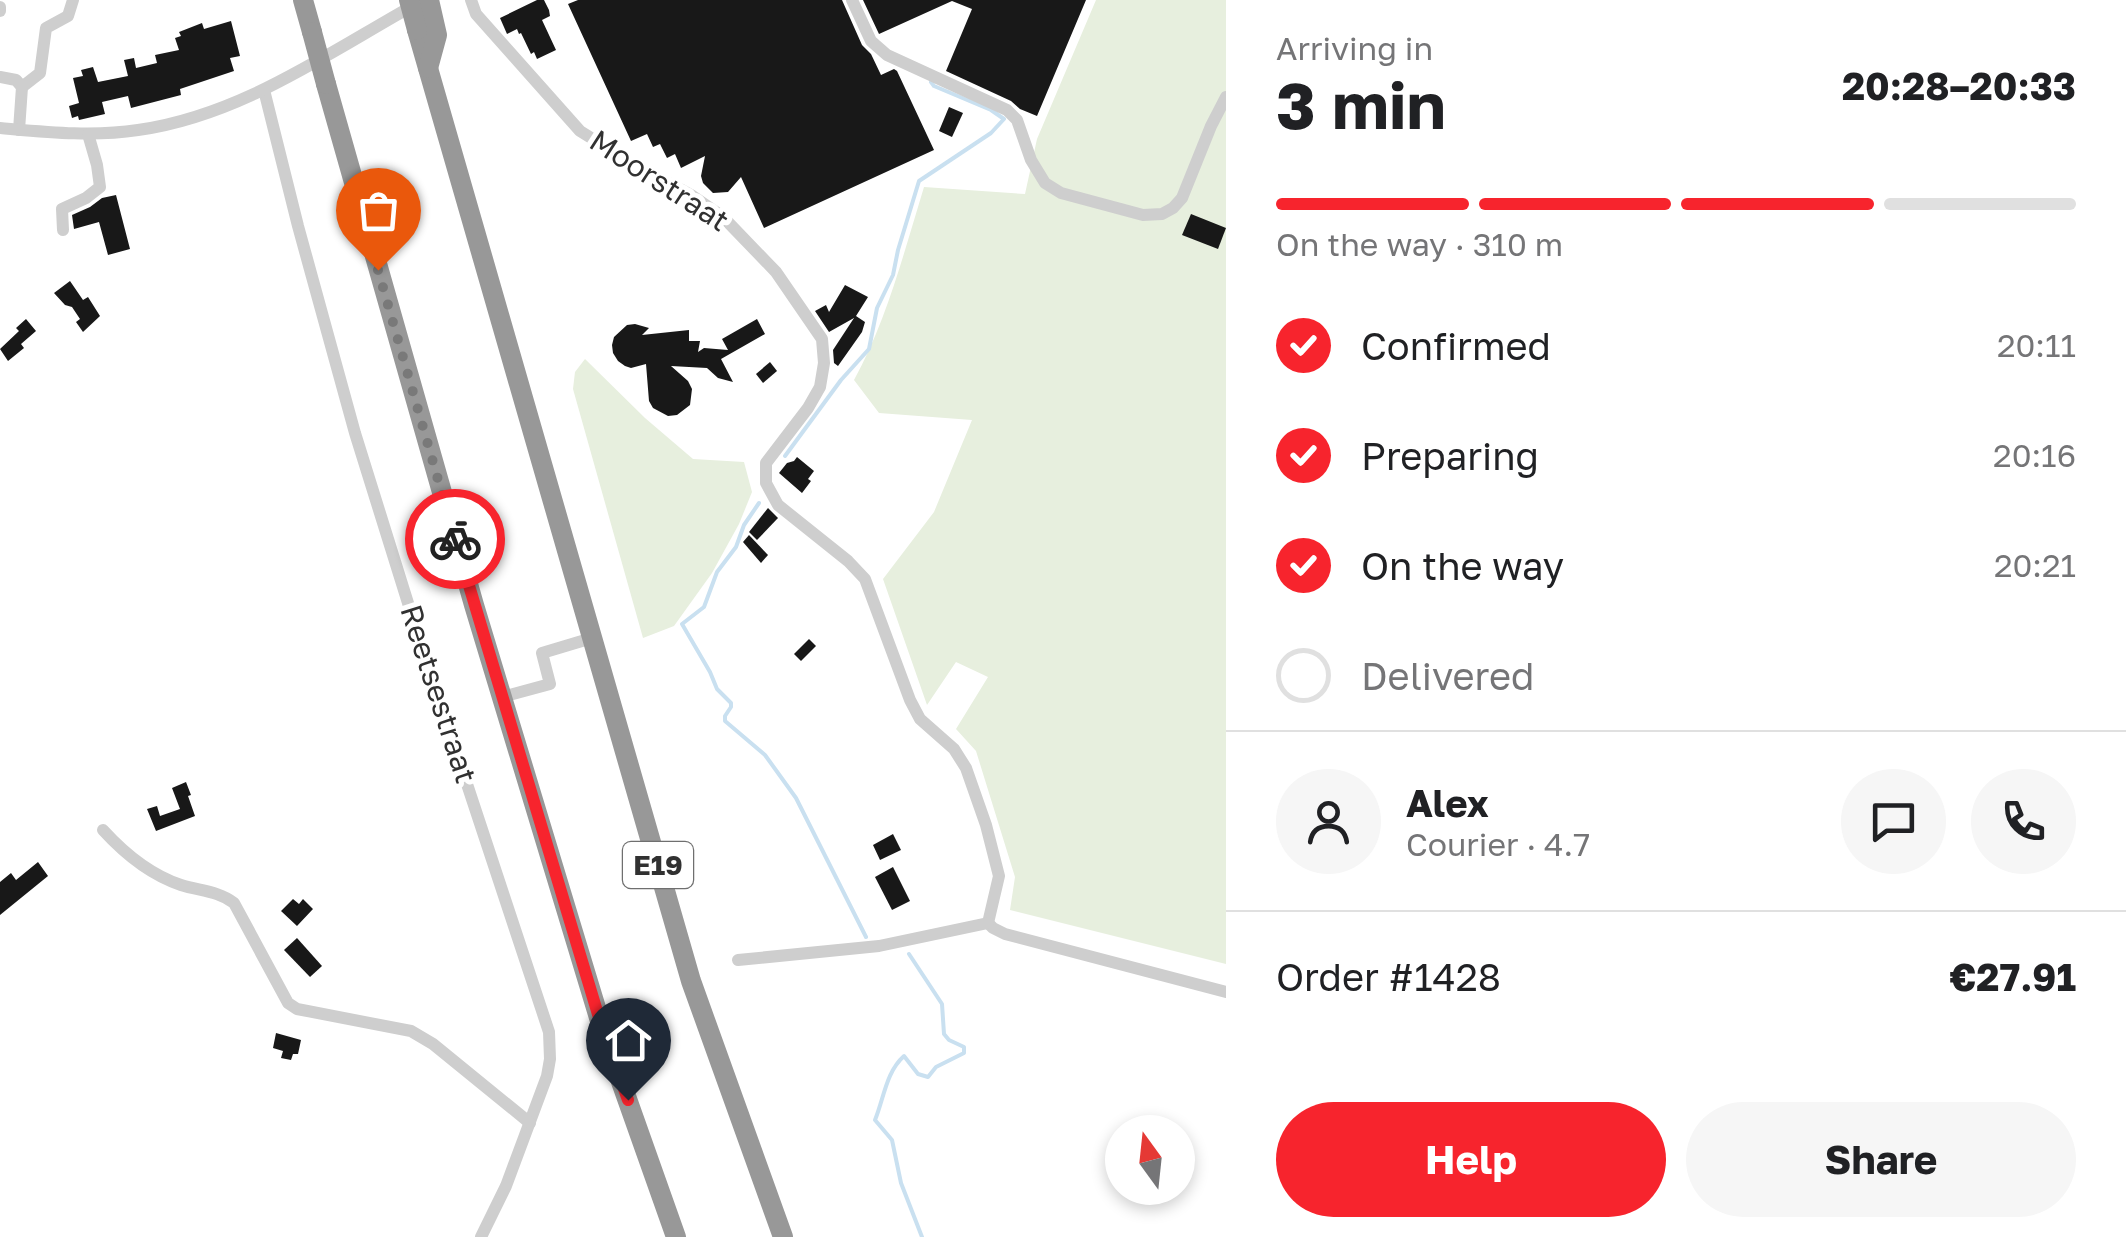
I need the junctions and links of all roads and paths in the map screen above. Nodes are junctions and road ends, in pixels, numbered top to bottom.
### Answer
1 (74, 0) edge
2 (303, 0) edge
3 (409, 0) edge
4 (471, 0) edge
5 (852, 0) edge
6 (426, 12) edge
7 (0, 77) edge
8 (22, 88) junction
9 (264, 90) junction
10 (1226, 98) edge
11 (0, 128) edge
12 (19, 130) junction
13 (88, 134) junction
14 (63, 230) dead end
15 (592, 638) junction
16 (502, 698) junction
17 (103, 830) dead end
18 (988, 923) junction
19 (738, 960) dead end
20 (1226, 992) edge
21 (530, 1122) junction
22 (481, 1237) edge
23 (676, 1237) edge
24 (783, 1237) edge

1 - 8 street
2 - 16 highway, bridge
3 - 6 highway, E19, bridge
4 - 18 street, Moorstraat
5 - 10 street
6 - 9 street
6 - 15 highway, E19
7 - 8 street
8 - 12 street
9 - 13 street
9 - 21 street, Reetsestraat
11 - 12 street
12 - 13 street
13 - 14 street
15 - 16 street
15 - 24 highway, E19
16 - 23 highway
17 - 21 street
18 - 19 street
18 - 20 street
21 - 22 street, Reetsestraat

